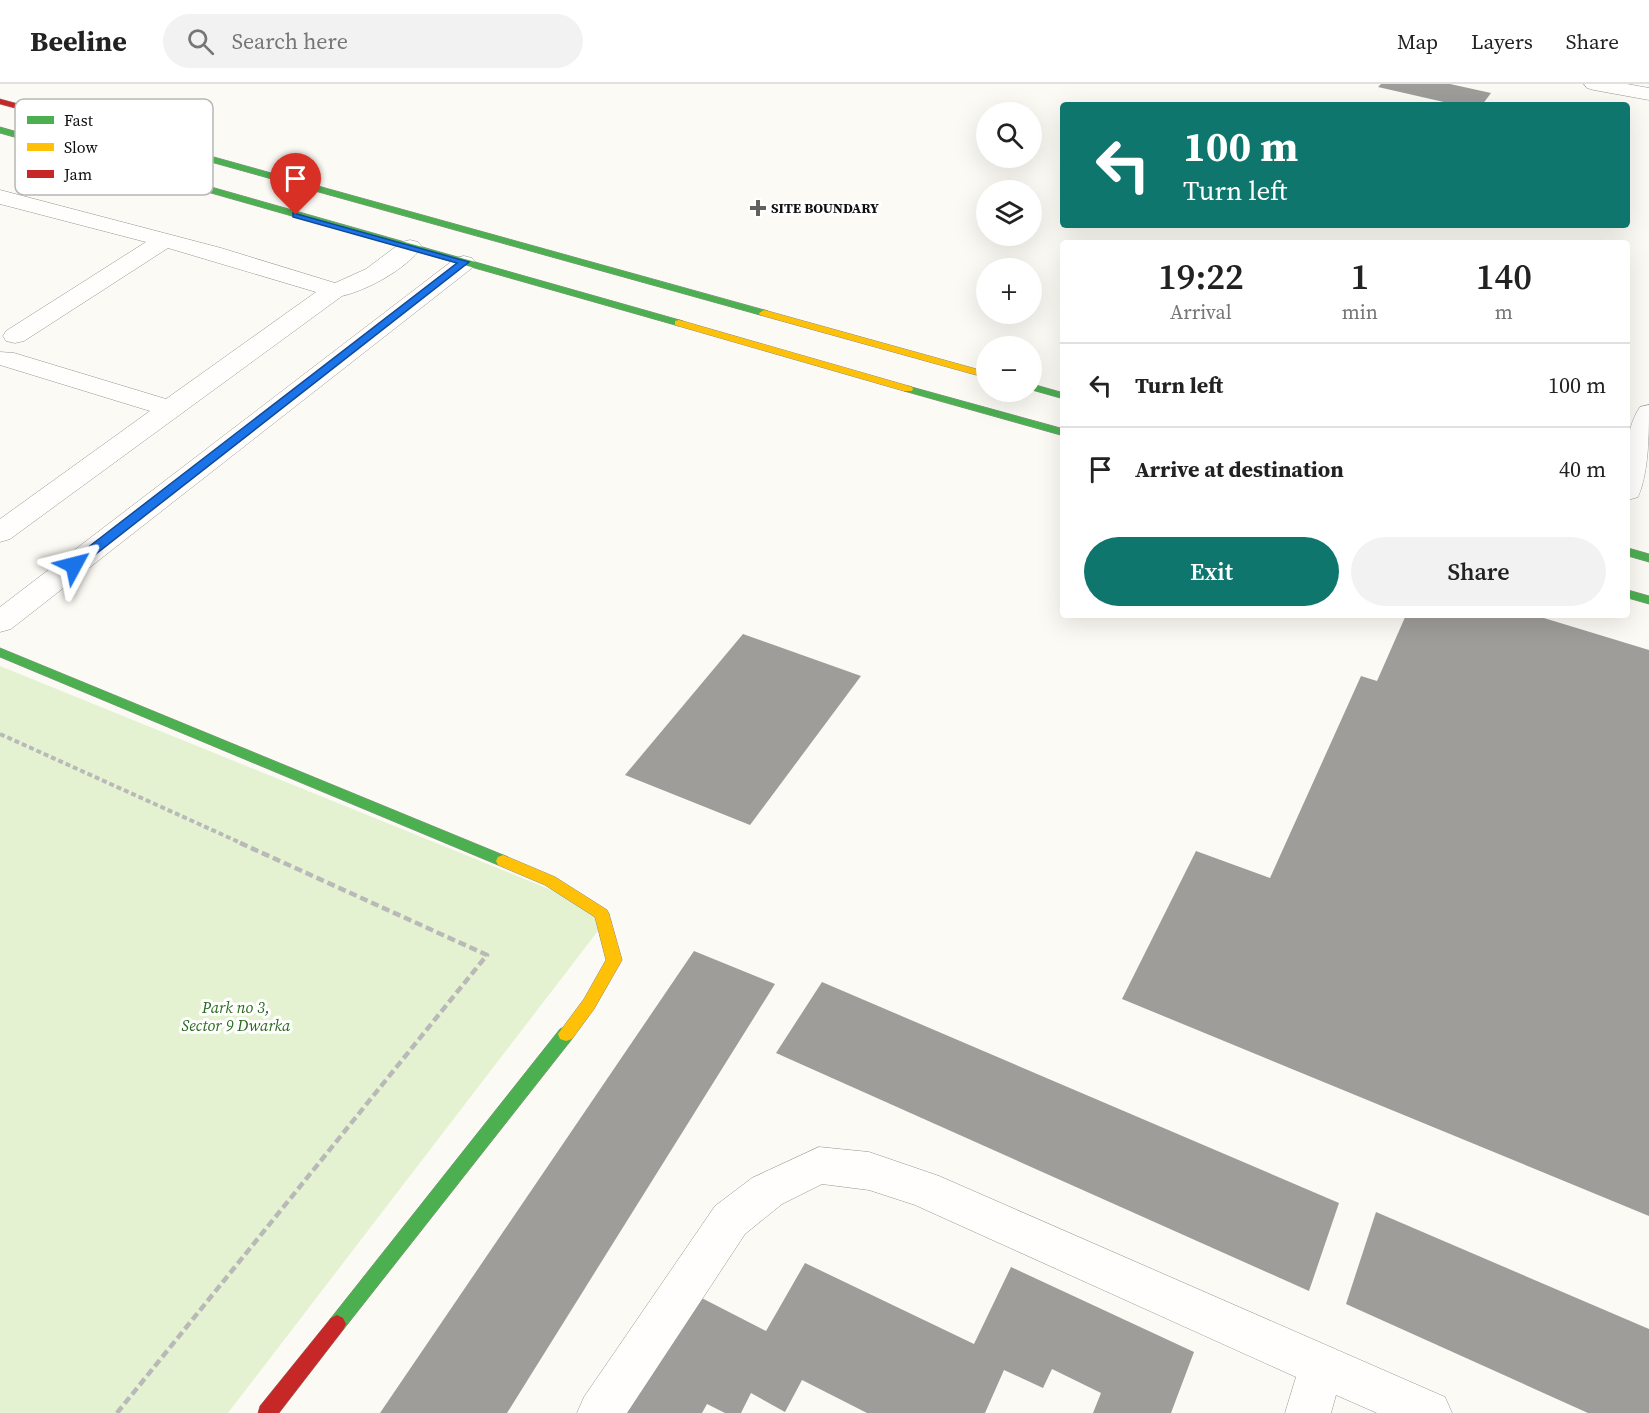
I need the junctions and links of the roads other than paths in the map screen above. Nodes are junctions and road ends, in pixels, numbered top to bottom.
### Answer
1 (1594, 84) edge
2 (1649, 94) edge
3 (0, 101) edge
4 (15, 105) edge
5 (0, 130) edge
6 (15, 134) edge
7 (213, 160) edge
8 (213, 191) edge
9 (0, 197) edge
10 (165, 240) junction
11 (410, 247) junction
12 (464, 262) junction
13 (334, 290) junction
14 (7, 355) edge
15 (976, 372) edge
16 (1042, 390) edge
17 (1060, 395) edge
18 (1649, 413) edge
19 (160, 416) junction
20 (1060, 432) edge
21 (1630, 484) edge
22 (0, 532) edge
23 (1630, 553) edge
24 (1649, 558) edge
25 (1630, 595) edge
26 (1649, 600) edge
27 (0, 622) edge
28 (0, 652) edge
29 (1322, 1366) junction
30 (267, 1413) edge
31 (600, 1413) edge
32 (1308, 1413) edge
33 (1429, 1413) edge

1 - 2 street
3 - 4 street
5 - 6 street
7 - 15 street
8 - 11 street
9 - 10 street
10 - 13 street
10 - 14 street
11 - 12 street
11 - 13 street
12 - 20 street
12 - 27 street
13 - 19 street
14 - 19 street
16 - 17 street
18 - 21 street
19 - 22 street
23 - 24 street
25 - 26 street
28 - 30 street
29 - 31 street
29 - 32 street
29 - 33 street

